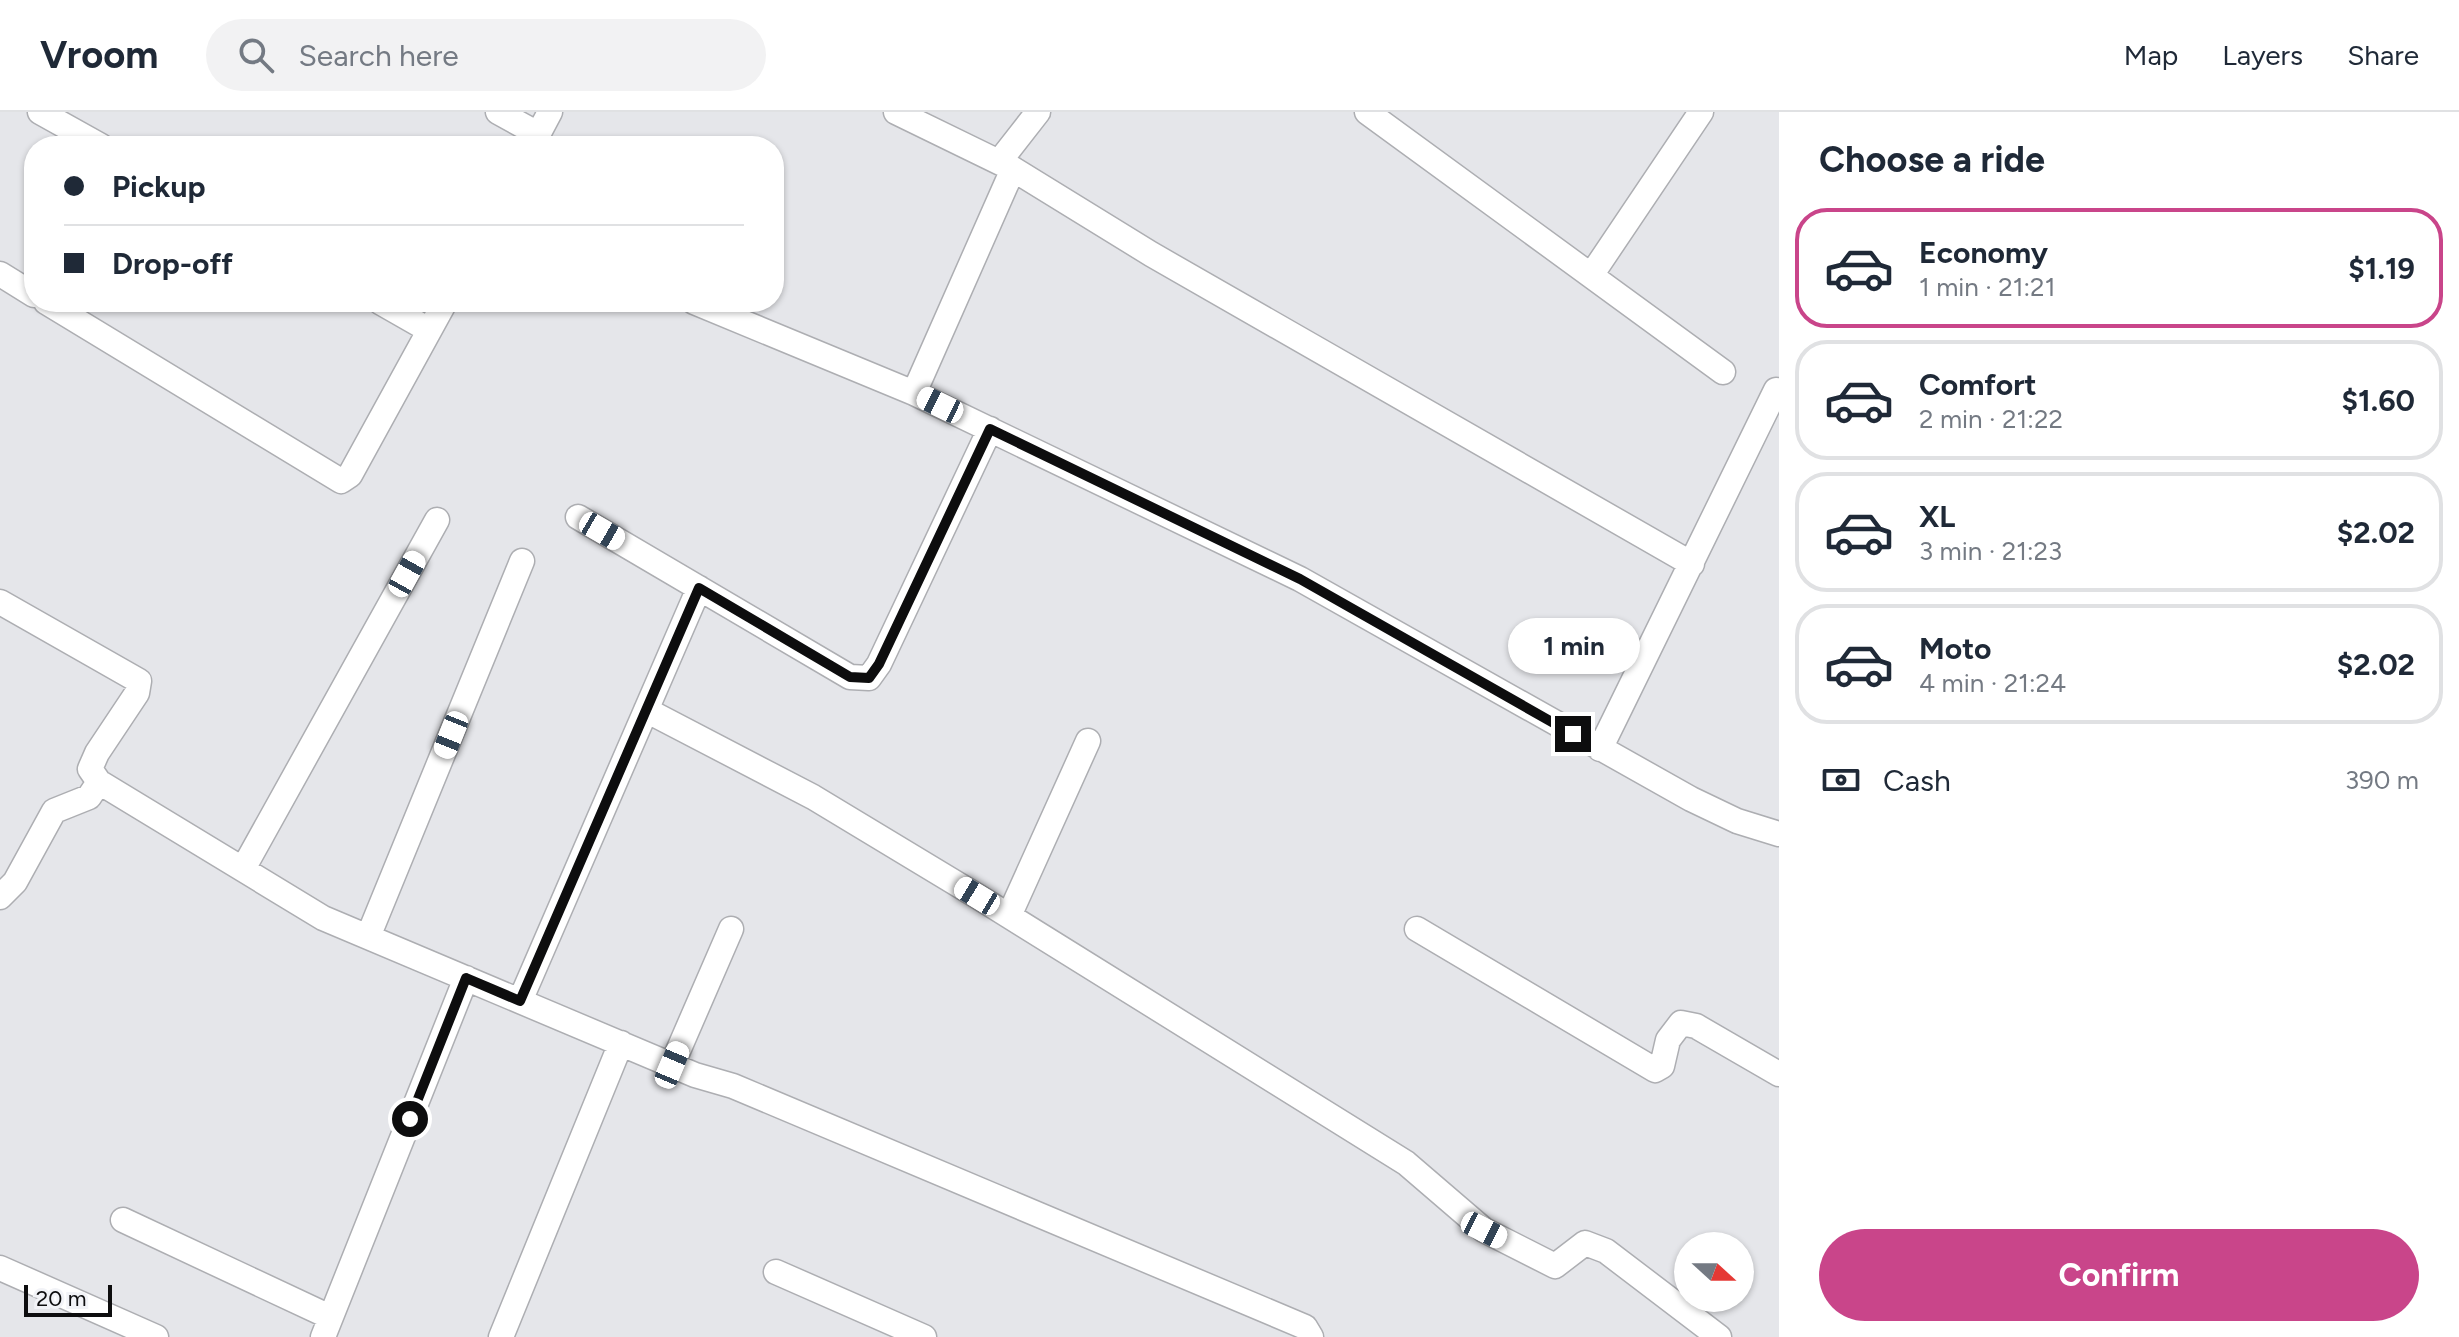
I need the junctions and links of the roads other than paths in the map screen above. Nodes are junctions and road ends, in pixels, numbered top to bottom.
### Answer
1 (40, 112) edge
2 (498, 112) edge
3 (550, 112) edge
4 (896, 112) edge
5 (1038, 112) edge
6 (1367, 112) edge
7 (1701, 112) edge
8 (83, 136) edge
9 (530, 136) edge
10 (537, 136) edge
11 (1006, 166) junction
12 (0, 274) edge
13 (1592, 274) junction
14 (24, 289) edge
15 (62, 312) edge
16 (398, 312) edge
17 (439, 312) edge
18 (718, 312) edge
19 (429, 330) junction
20 (1723, 372) dead end
21 (1776, 390) dead end
22 (914, 393) junction
23 (990, 429) junction
24 (578, 517) dead end
25 (437, 520) dead end
26 (522, 561) dead end
27 (1692, 564) junction
28 (699, 588) junction
29 (0, 602) edge
30 (646, 710) junction
31 (1088, 741) dead end
32 (1600, 749) junction
33 (99, 782) junction
34 (1779, 834) edge
35 (243, 869) junction
36 (0, 897) edge
37 (1009, 916) junction
38 (731, 929) dead end
39 (1417, 929) dead end
40 (368, 937) junction
41 (466, 978) junction
42 (520, 1001) junction
43 (621, 1043) junction
44 (672, 1065) junction
45 (1779, 1074) edge
46 (123, 1220) dead end
47 (0, 1268) edge
48 (776, 1272) dead end
49 (326, 1327) edge
50 (156, 1337) edge
51 (501, 1337) edge
52 (924, 1337) edge
53 (1311, 1337) edge
54 (1719, 1337) edge

1 - 8 street
2 - 9 street
3 - 10 street
4 - 11 street
5 - 11 street
6 - 13 street
7 - 13 street
11 - 22 street
11 - 27 street
12 - 14 street
13 - 20 street
15 - 19 street
16 - 19 street
17 - 19 street
18 - 22 street
21 - 27 street
22 - 23 street
23 - 28 street
23 - 32 street
24 - 28 street
25 - 35 street
26 - 40 street
27 - 32 street
28 - 30 street
29 - 33 street
30 - 37 street
30 - 42 street
31 - 37 street
32 - 34 street
33 - 35 street
33 - 36 street
35 - 40 street
37 - 54 street
38 - 44 street
39 - 45 street
40 - 41 street
41 - 42 street
41 - 49 street
42 - 43 street
43 - 44 street
43 - 51 street
44 - 53 street
46 - 49 street
47 - 50 street
48 - 52 street

